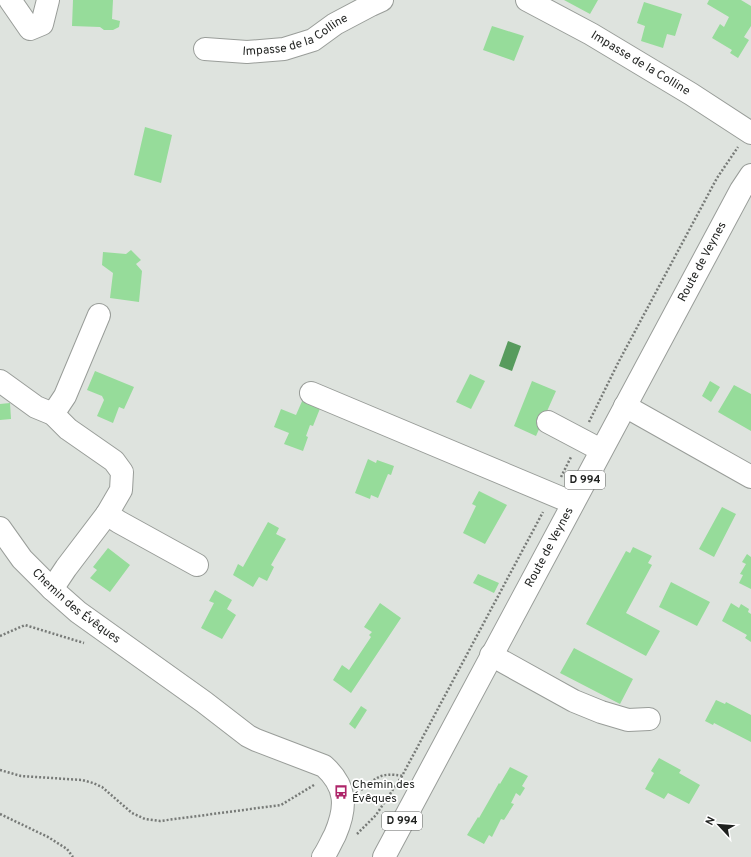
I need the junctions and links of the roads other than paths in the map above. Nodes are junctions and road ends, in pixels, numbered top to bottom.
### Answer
1 (10, 0) edge
2 (48, 0) edge
3 (382, 0) edge
4 (527, 0) edge
5 (205, 49) dead end
6 (751, 133) edge
7 (751, 175) edge
8 (99, 315) dead end
9 (0, 381) edge
10 (311, 393) dead end
11 (625, 406) junction
12 (53, 414) junction
13 (548, 422) dead end
14 (601, 450) junction
15 (751, 477) edge
16 (573, 502) junction
17 (107, 514) junction
18 (0, 528) edge
19 (197, 565) dead end
20 (52, 590) junction
21 (491, 655) junction
22 (649, 719) dead end
23 (323, 857) edge
24 (384, 857) edge

1 - 2 street
3 - 5 street, Impasse de la Colline
4 - 6 street, Impasse de la Colline
7 - 11 street, Route de Veynes / D 994
8 - 12 street
9 - 12 street
10 - 16 street
11 - 14 street, Route de Veynes / D 994
11 - 15 street
12 - 17 street
13 - 14 street
14 - 16 street, Route de Veynes / D 994
16 - 21 street, Route de Veynes / D 994
17 - 19 street
17 - 20 street
18 - 20 street, Chemin des Évêques
20 - 23 street, Chemin des Évêques
21 - 22 street
21 - 24 street, Route de Veynes / D 994

